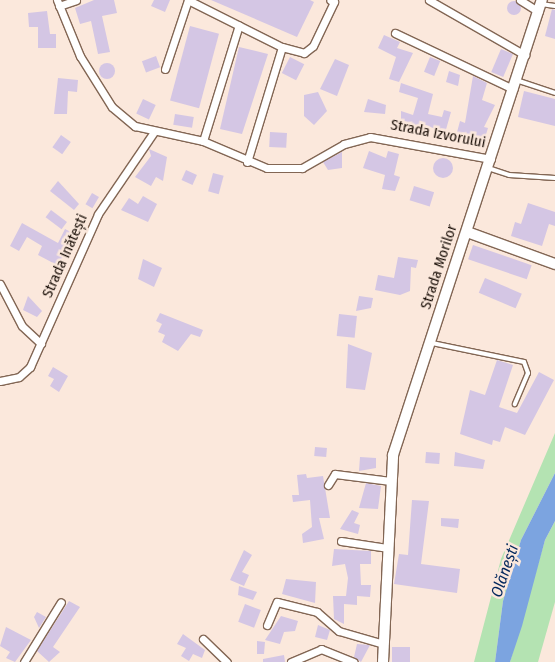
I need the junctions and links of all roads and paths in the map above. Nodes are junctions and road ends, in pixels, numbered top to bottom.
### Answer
1 (76, 0) edge
2 (188, 0) edge
3 (330, 0) edge
4 (429, 0) edge
5 (520, 0) edge
6 (58, 3) edge
7 (541, 6) edge
8 (555, 6) edge
9 (238, 25) junction
10 (395, 33) dead end
11 (282, 47) junction
12 (525, 55) junction
13 (165, 69) dead end
14 (515, 85) junction
15 (555, 93) edge
16 (154, 132) junction
17 (203, 140) junction
18 (247, 162) junction
19 (489, 163) junction
20 (555, 178) edge
21 (467, 232) junction
22 (555, 264) edge
23 (0, 284) edge
24 (430, 342) junction
25 (41, 344) junction
26 (0, 381) edge
27 (515, 404) dead end
28 (392, 481) junction
29 (328, 485) dead end
30 (341, 541) dead end
31 (388, 548) junction
32 (61, 602) dead end
33 (267, 625) dead end
34 (203, 639) dead end
35 (384, 644) junction
36 (307, 658) edge
37 (24, 662) edge
38 (227, 662) edge
39 (291, 662) edge
40 (354, 662) edge
41 (383, 662) edge

1 - 6 street
2 - 9 street
2 - 13 street
3 - 11 street
4 - 12 street
5 - 7 street
6 - 16 street, Strada Izvorului
7 - 8 lane
7 - 12 street, Strada Morilor
9 - 11 street
9 - 17 street
10 - 14 street
11 - 18 street
12 - 14 street, Strada Morilor
14 - 15 lane
14 - 19 street, Strada Morilor
16 - 17 street, Strada Izvorului
16 - 25 street, Strada Inătești
17 - 18 street, Strada Izvorului
18 - 19 street, Strada Izvorului
19 - 20 lane
19 - 21 street, Strada Morilor
21 - 22 street
21 - 24 street, Strada Morilor
23 - 25 street
24 - 27 lane
24 - 28 street, Strada Morilor
25 - 26 street, Strada Inătești
28 - 29 street
28 - 31 street, Strada Morilor
30 - 31 street
31 - 35 street, Strada Morilor
32 - 37 street
33 - 35 street
34 - 38 street
35 - 41 street, Strada Morilor
36 - 39 street
36 - 40 street

